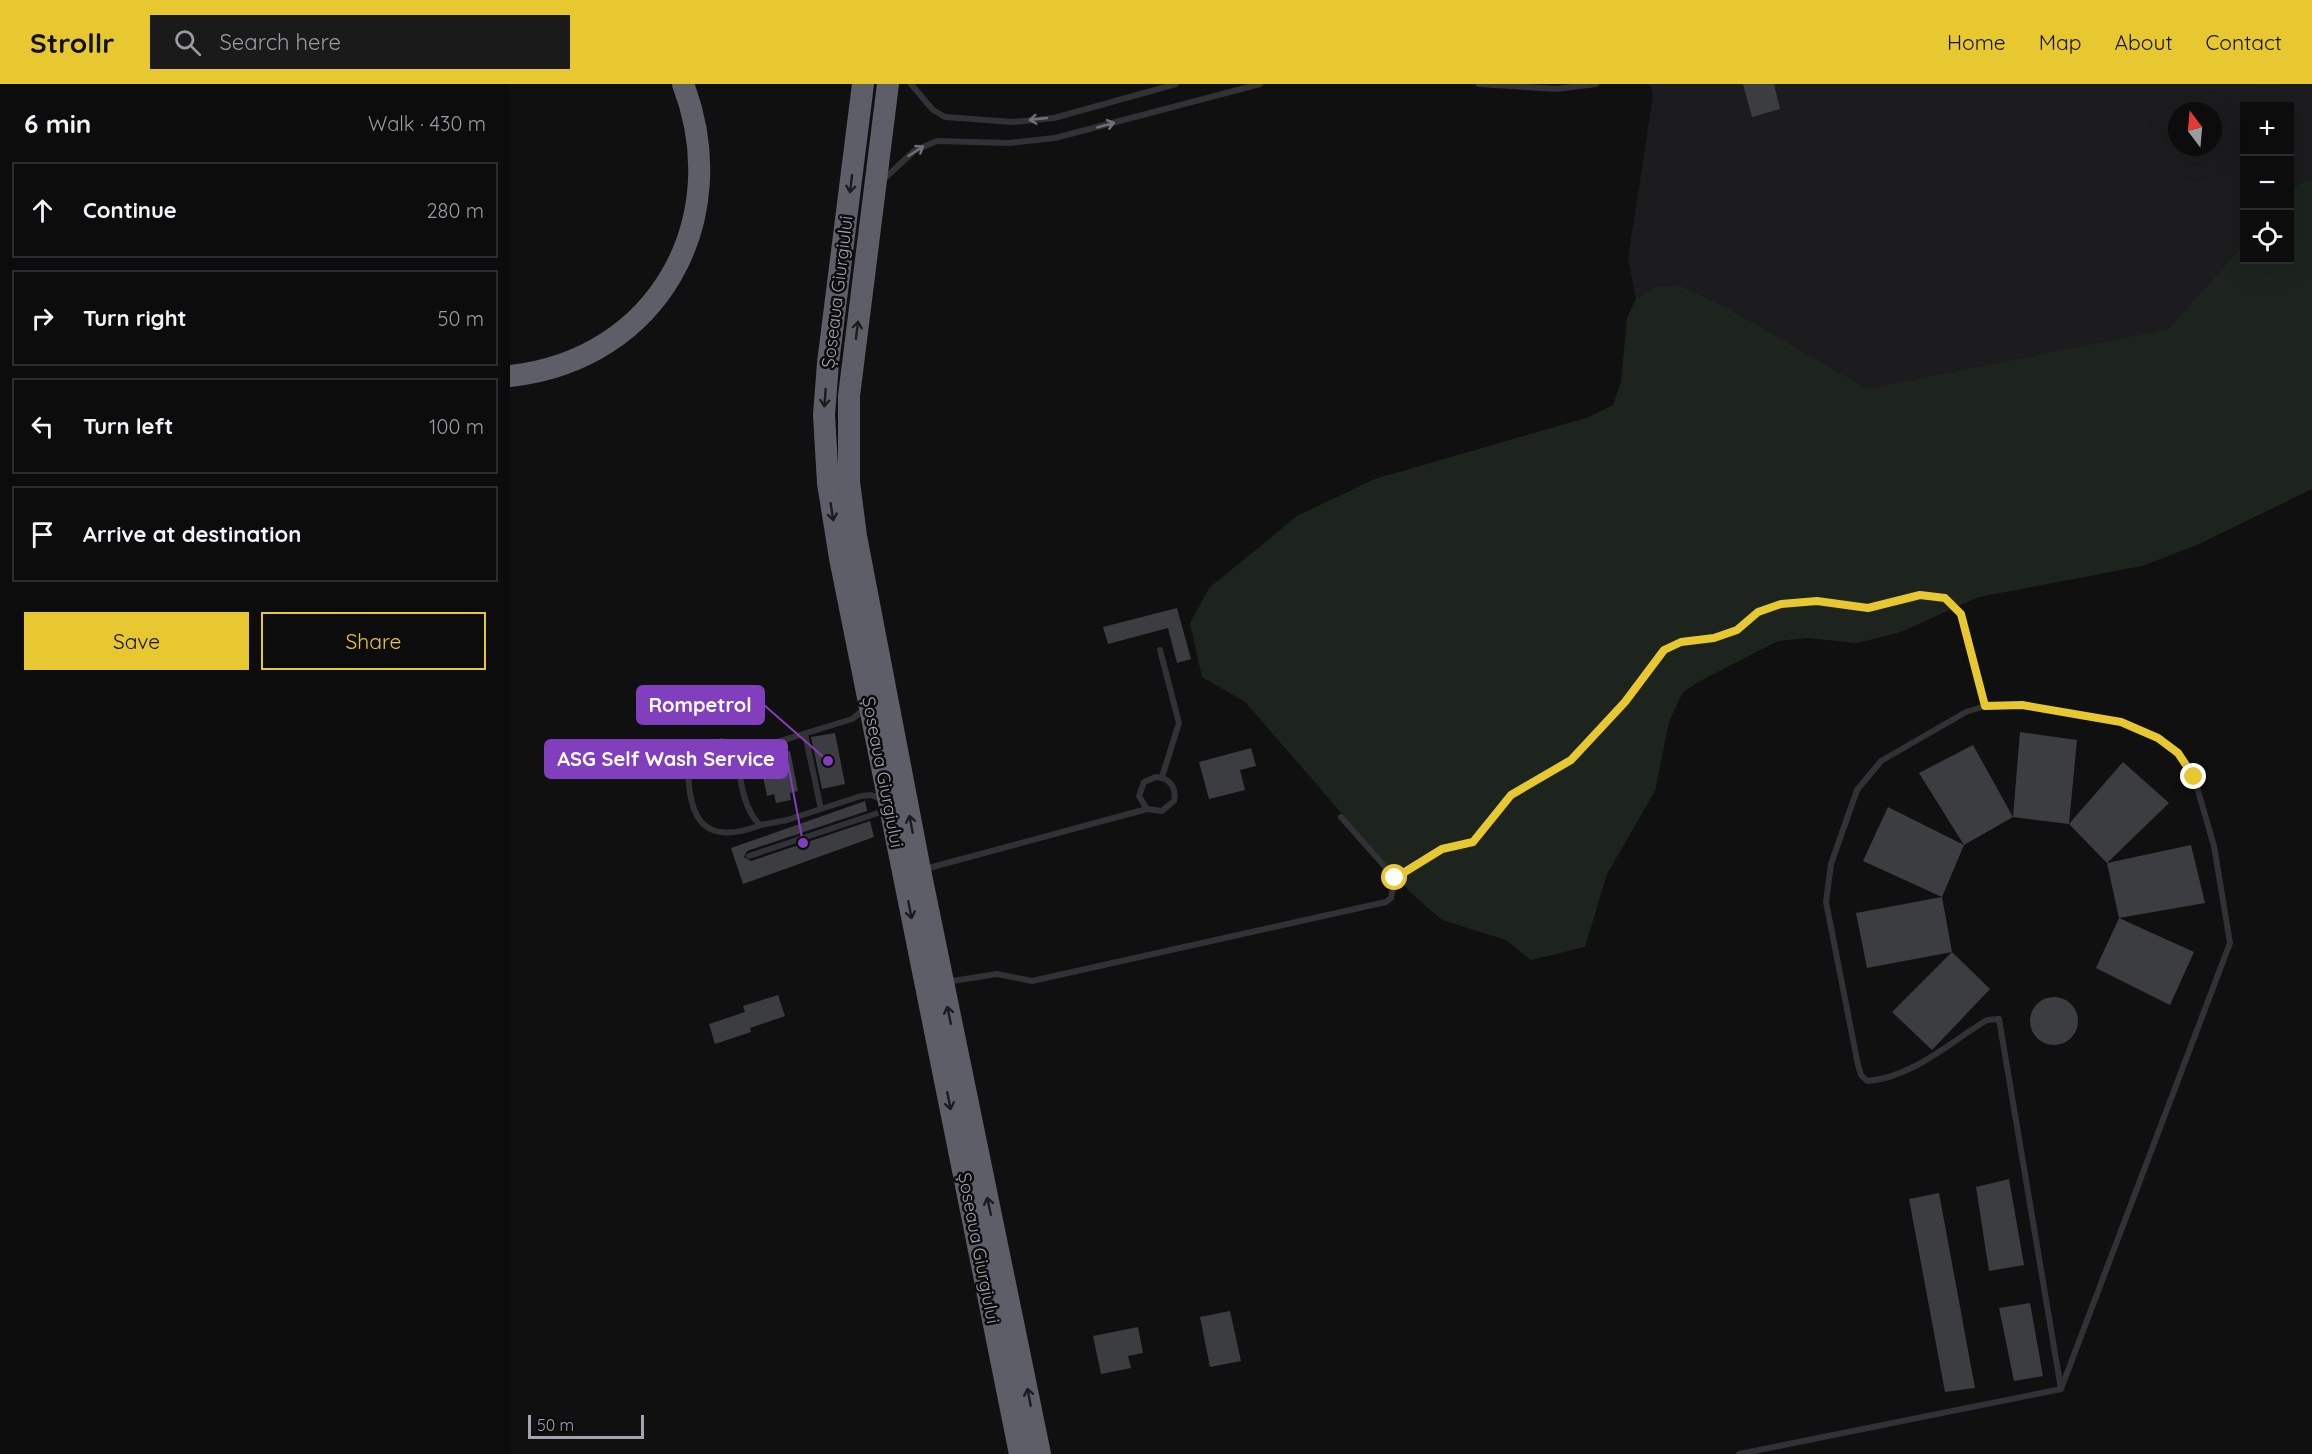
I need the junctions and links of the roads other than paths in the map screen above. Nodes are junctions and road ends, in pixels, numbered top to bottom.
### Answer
1 (683, 84) edge
2 (863, 84) edge
3 (888, 84) edge
4 (911, 84) edge
5 (1176, 84) edge
6 (1260, 84) edge
7 (1479, 84) edge
8 (1596, 84) edge
9 (873, 191) junction
10 (510, 376) edge
11 (1160, 650) dead end
12 (869, 705) junction
13 (1985, 706) junction
14 (805, 734) junction
15 (745, 752) junction
16 (1162, 777) junction
17 (890, 807) junction
18 (821, 809) junction
19 (1147, 809) junction
20 (1341, 817) dead end
21 (761, 825) junction
22 (749, 856) dead end
23 (920, 870) junction
24 (1395, 878) junction
25 (942, 982) junction
26 (2061, 1389) junction
27 (1020, 1454) edge
28 (1040, 1454) edge
29 (1739, 1454) edge

1 - 10 highway
2 -> 12 highway, Șoseaua Giurgiului
3 - 9 highway, Șoseaua Giurgiului
5 -> 4 lane
9 -> 6 lane
7 - 8 lane
23 -> 9 highway, Șoseaua Giurgiului
11 - 16 lane
12 - 14 lane
12 - 17 highway, Șoseaua Giurgiului
13 - 24 lane
13 - 26 lane
13 - 26 lane
14 - 15 lane
14 - 18 lane
15 - 21 lane
15 - 21 lane
16 - 19 lane
16 - 19 lane
17 - 18 lane
17 - 22 lane
17 -> 27 highway, Șoseaua Giurgiului
18 - 21 lane
19 - 23 lane
20 - 24 lane
23 - 25 highway, Șoseaua Giurgiului
24 - 25 lane
28 -> 25 highway, Șoseaua Giurgiului
26 - 29 lane

